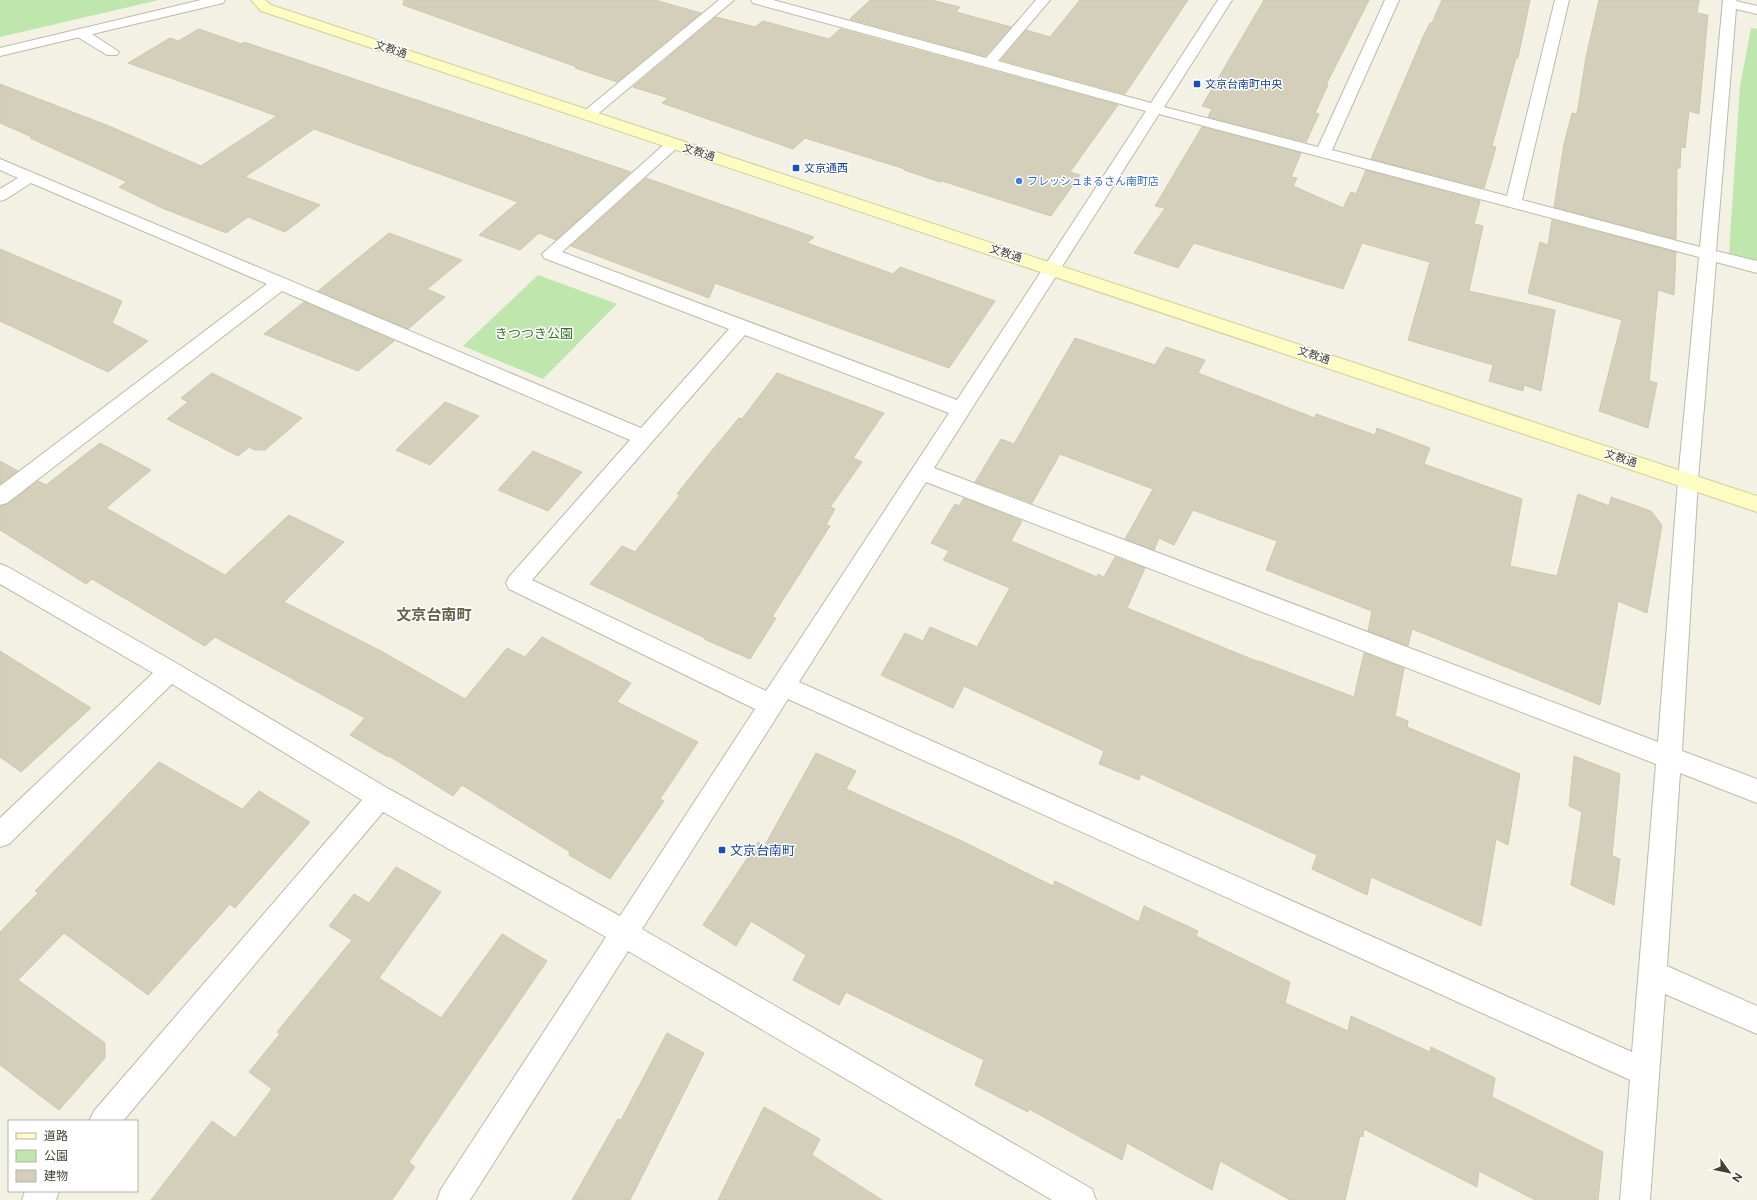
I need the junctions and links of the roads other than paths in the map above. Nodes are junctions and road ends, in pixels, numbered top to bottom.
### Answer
1 (218, 0) edge
2 (258, 0) edge
3 (727, 0) edge
4 (758, 0) edge
5 (1043, 0) edge
6 (1226, 0) edge
7 (1392, 0) edge
8 (1562, 0) edge
9 (1730, 2) edge
10 (1757, 10) edge
11 (81, 33) junction
12 (0, 52) edge
13 (112, 52) dead end
14 (990, 62) junction
15 (1156, 109) junction
16 (588, 115) junction
17 (674, 143) junction
18 (1323, 153) junction
19 (0, 164) edge
20 (30, 177) junction
21 (0, 196) edge
22 (1513, 203) junction
23 (1708, 254) junction
24 (1757, 267) edge
25 (1053, 269) junction
26 (279, 284) junction
27 (741, 326) junction
28 (962, 410) junction
29 (644, 438) junction
30 (922, 472) junction
31 (1688, 480) junction
32 (0, 497) edge
33 (1757, 504) edge
34 (0, 573) edge
35 (170, 671) junction
36 (778, 696) junction
37 (1669, 758) junction
38 (1757, 791) edge
39 (380, 797) junction
40 (0, 835) edge
41 (624, 933) junction
42 (1652, 974) junction
43 (1757, 1020) edge
44 (1645, 1072) junction
45 (105, 1120) edge
46 (43, 1192) edge
47 (37, 1200) edge
48 (452, 1200) edge
49 (1082, 1200) edge
50 (1635, 1200) edge

1 - 11 street
2 - 16 street, 文教通
3 - 16 street
4 - 14 street
5 - 14 street
6 - 15 street
7 - 18 street
8 - 22 street
9 - 10 street
9 - 23 street
11 - 12 street
11 - 13 street
14 - 15 street
15 - 18 street
15 - 25 street
16 - 17 street, 文教通
17 - 25 street, 文教通
17 - 27 street
18 - 22 street
19 - 20 street
20 - 21 street
20 - 26 street
22 - 23 street
23 - 24 street
23 - 31 street
25 - 28 street
25 - 31 street, 文教通
26 - 29 street
26 - 32 street
27 - 28 street
27 - 29 street
28 - 30 street
29 - 36 street
30 - 36 street
30 - 37 street
31 - 33 street, 文教通
31 - 37 street
34 - 35 street
35 - 39 street
35 - 40 street
36 - 41 street
36 - 44 street
37 - 38 street
37 - 42 street
39 - 41 street
39 - 45 street
41 - 48 street
41 - 49 street
42 - 43 street
42 - 44 street
44 - 50 street
46 - 47 street

